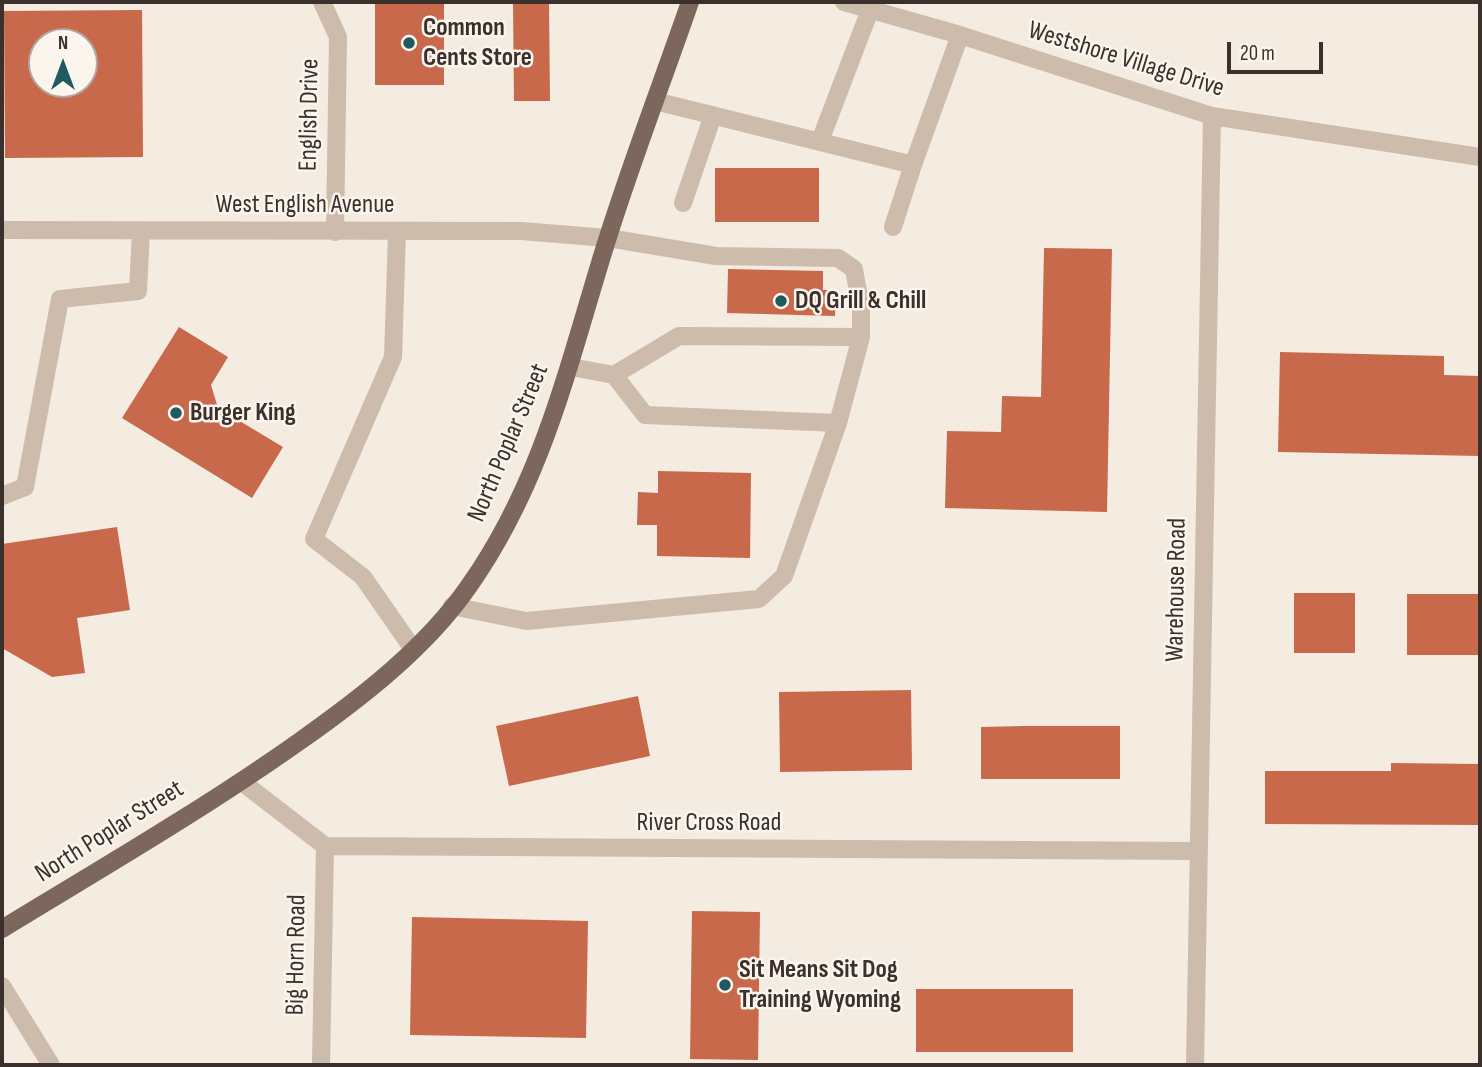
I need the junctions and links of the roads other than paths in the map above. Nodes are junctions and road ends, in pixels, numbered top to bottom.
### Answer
1 (322, 2) edge
2 (690, 2) edge
3 (844, 2) edge
4 (870, 9) junction
5 (960, 35) junction
6 (655, 101) junction
7 (713, 115) junction
8 (1212, 116) junction
9 (820, 142) junction
10 (1480, 157) edge
11 (913, 165) junction
12 (683, 203) dead end
13 (893, 227) dead end
14 (2, 230) edge
15 (141, 230) junction
16 (335, 232) junction
17 (397, 232) junction
18 (608, 237) junction
19 (861, 337) junction
20 (570, 367) junction
21 (614, 375) junction
22 (838, 423) junction
23 (2, 496) edge
24 (452, 606) junction
25 (413, 649) junction
26 (242, 782) junction
27 (325, 846) junction
28 (1198, 851) junction
29 (2, 929) edge
30 (2, 986) edge
31 (51, 1065) edge
32 (321, 1065) edge
33 (1195, 1065) edge

1 - 16 street, English Drive
2 - 6 main road, North Poplar Street
3 - 4 street, Westshore Village Drive
4 - 5 street, Westshore Village Drive
4 - 9 street
5 - 8 street, Westshore Village Drive
5 - 11 street
6 - 7 street
6 - 18 main road, North Poplar Street
7 - 9 street
7 - 12 street
8 - 10 street, Westshore Village Drive
8 - 28 street, Warehouse Road
9 - 11 street
11 - 13 street
14 - 15 street, West English Avenue
15 - 16 street, West English Avenue
15 - 23 street
16 - 17 street, West English Avenue
17 - 18 street, West English Avenue
17 - 25 street
18 - 19 street, West English Avenue
18 - 20 main road, North Poplar Street
19 - 21 street
19 - 22 street, West English Avenue
20 - 21 street
20 - 24 main road, North Poplar Street
21 - 22 street
22 - 24 street, West English Avenue
24 - 25 main road, North Poplar Street
25 - 26 main road, North Poplar Street
26 - 27 street
26 - 29 main road, North Poplar Street
27 - 28 street, River Cross Road
27 - 32 street, Big Horn Road
28 - 33 street, Warehouse Road
30 - 31 street

